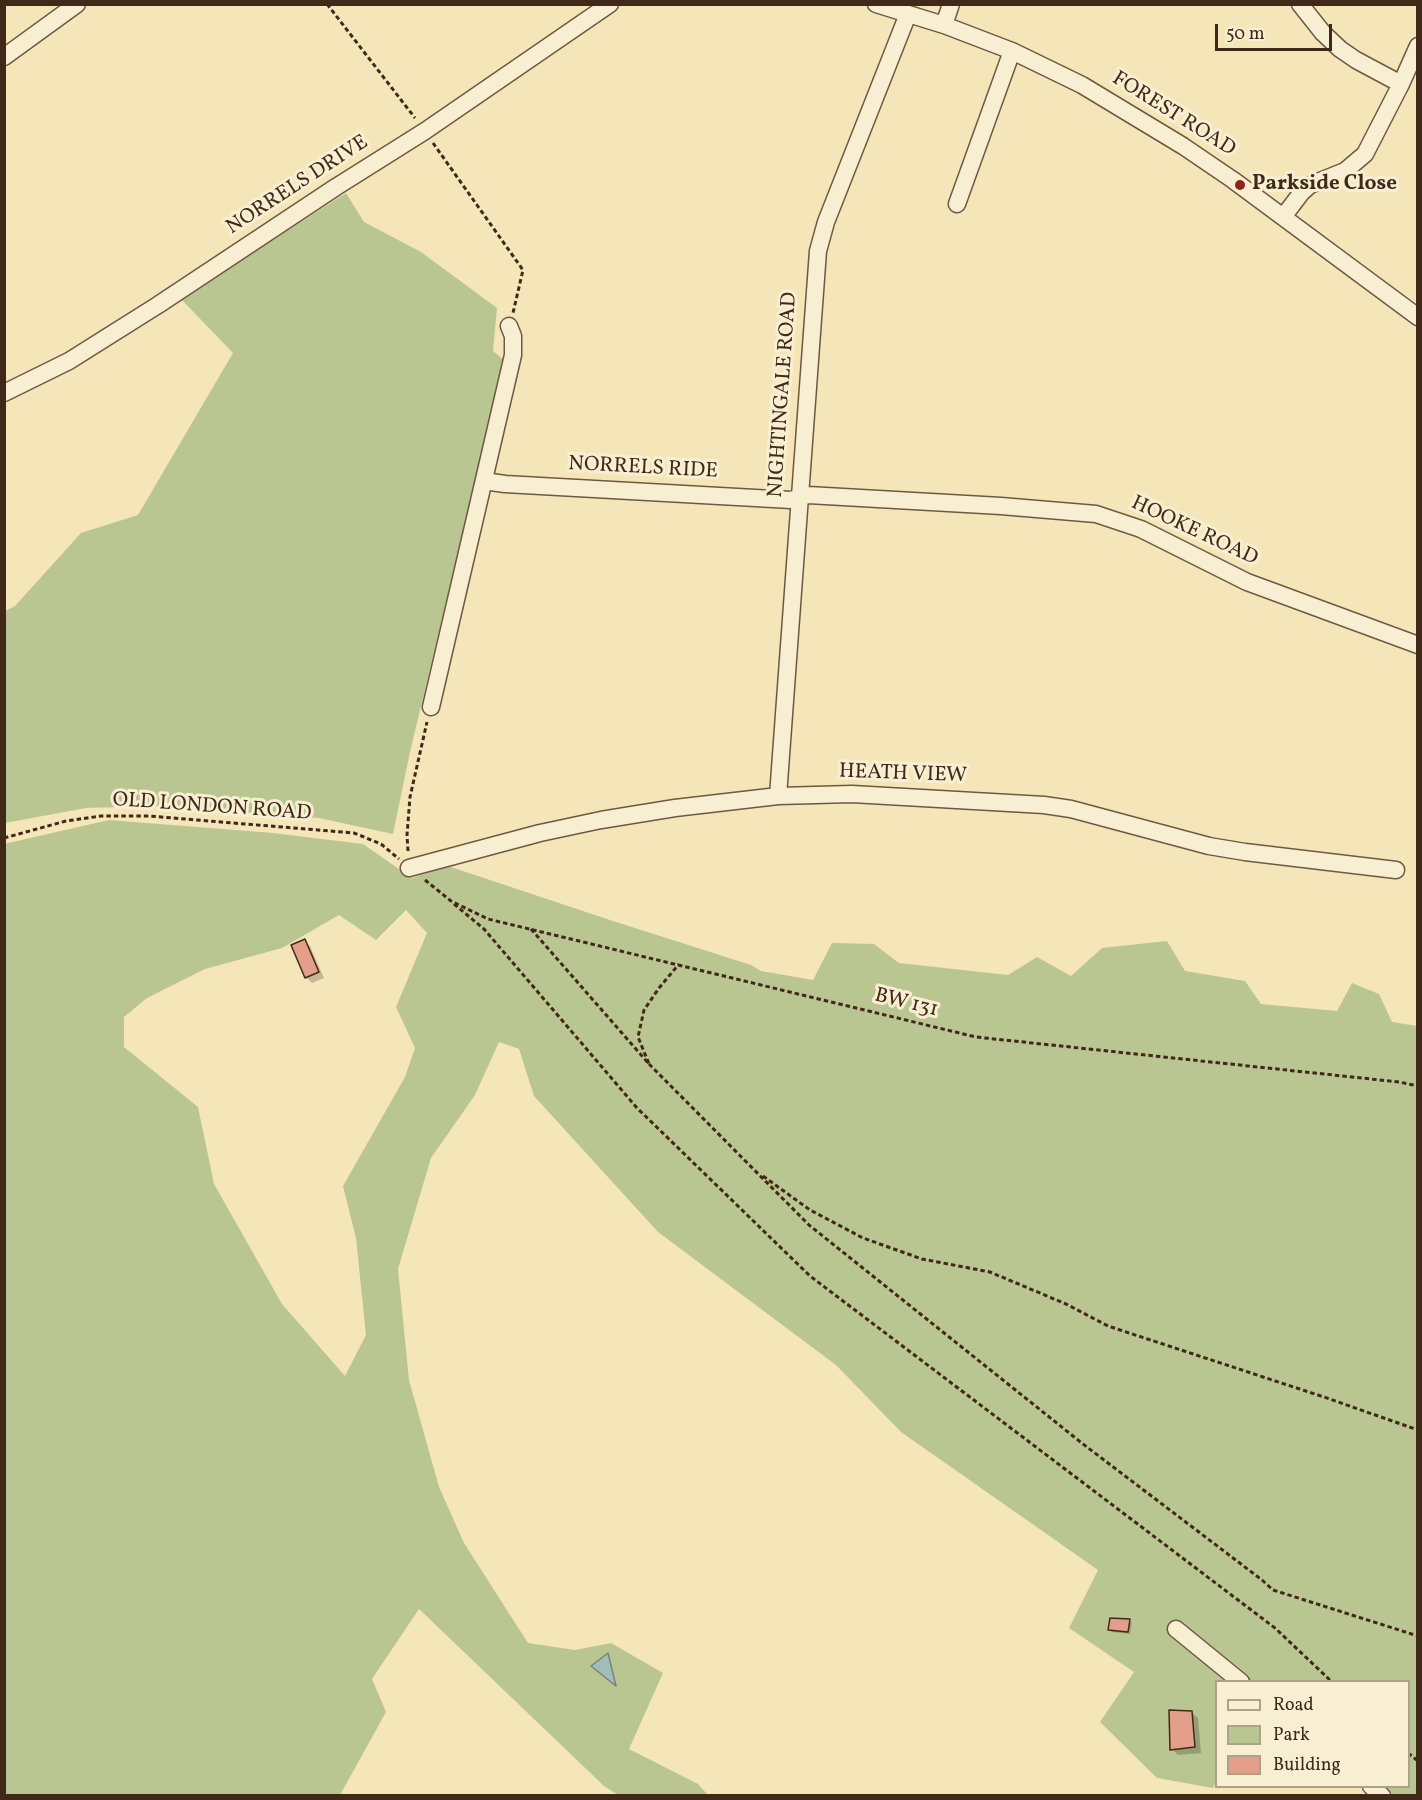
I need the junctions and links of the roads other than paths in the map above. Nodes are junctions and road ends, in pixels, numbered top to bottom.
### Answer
1 (77, 4) edge
2 (610, 4) edge
3 (876, 4) edge
4 (951, 4) edge
5 (1300, 4) edge
6 (908, 14) junction
7 (944, 25) junction
8 (1418, 46) edge
9 (1012, 51) junction
10 (4, 57) edge
11 (1401, 84) junction
12 (957, 204) dead end
13 (1282, 217) junction
14 (1418, 317) edge
15 (509, 326) road end
16 (4, 393) edge
17 (484, 481) junction
18 (800, 497) junction
19 (1418, 645) edge
20 (431, 707) road end
21 (778, 796) junction
22 (409, 868) road end
23 (1396, 870) dead end
24 (1176, 1629) dead end
25 (1239, 1680) edge

1 - 10 street
2 - 16 street, NORRELS DRIVE
3 - 6 street, FOREST ROAD
4 - 7 street
5 - 11 street
6 - 7 street, FOREST ROAD
6 - 18 street, NIGHTINGALE ROAD
7 - 9 street, FOREST ROAD
8 - 11 street
9 - 12 street
9 - 13 street, FOREST ROAD
11 - 13 street
13 - 14 street, FOREST ROAD
15 - 17 street
17 - 18 street, NORRELS RIDE
17 - 20 street
18 - 19 street, HOOKE ROAD
18 - 21 street, NIGHTINGALE ROAD
21 - 22 street, HEATH VIEW
21 - 23 street, HEATH VIEW
24 - 25 street

